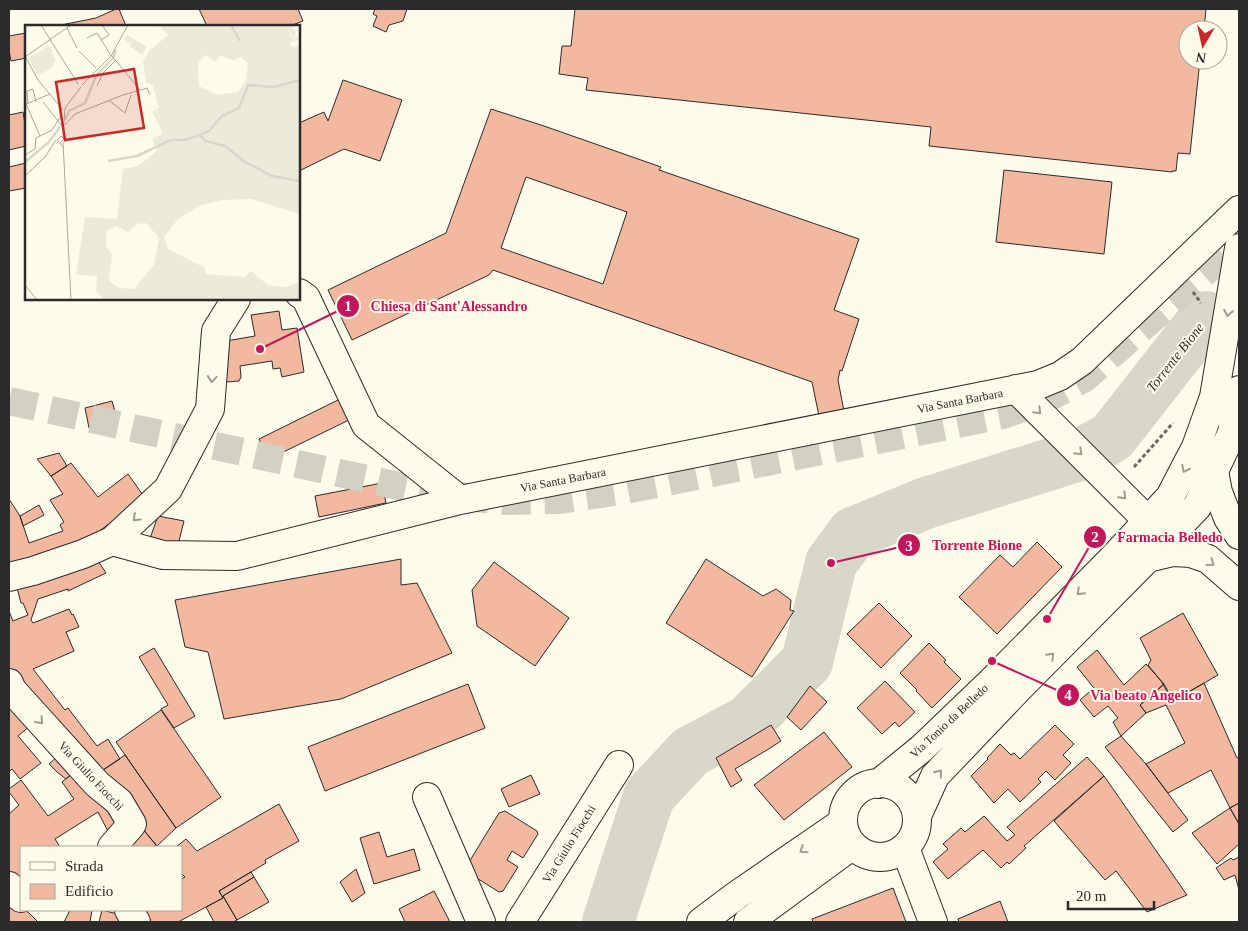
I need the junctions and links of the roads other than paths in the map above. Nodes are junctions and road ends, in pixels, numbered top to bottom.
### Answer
1 (1239, 210) edge
2 (1239, 248) edge
3 (300, 295) edge
4 (235, 300) edge
5 (1016, 390) junction
6 (1238, 405) edge
7 (1214, 470) junction
8 (460, 500) junction
9 (1148, 521) junction
10 (1239, 535) edge
11 (112, 541) junction
12 (1148, 558) junction
13 (9, 577) edge
14 (1239, 586) edge
15 (9, 683) edge
16 (618, 765) dead end
17 (878, 784) junction
18 (427, 797) dead end
19 (917, 816) junction
20 (848, 834) junction
21 (113, 846) edge
22 (905, 848) junction
23 (9, 886) edge
24 (20, 897) edge
25 (130, 911) edge
26 (136, 922) edge
27 (481, 922) edge
28 (520, 922) edge
29 (701, 922) edge
30 (748, 922) edge
31 (933, 922) edge

1 - 5 street, Via Santa Barbara
2 -> 9 street, Via Tonio da Belledo
3 - 8 street
4 -> 11 street
5 - 8 street, Via Santa Barbara
5 -> 9 street, Via Santa Barbara
6 - 7 street, Via Tonio da Belledo
7 - 10 street
7 - 12 street, Via Tonio da Belledo
8 - 11 street, Via Santa Barbara
9 -> 17 street, Via Tonio da Belledo
11 - 13 street
12 -> 14 street
19 -> 12 street, Via Tonio da Belledo
15 -> 21 street, Via Giulio Fiocchi
16 - 28 street, Via Giulio Fiocchi
17 - 19 street
17 - 20 street
18 - 27 street
19 - 22 street
20 - 22 street
20 -> 29 street
20 - 30 street
22 - 31 street
23 - 24 street
25 - 26 street

